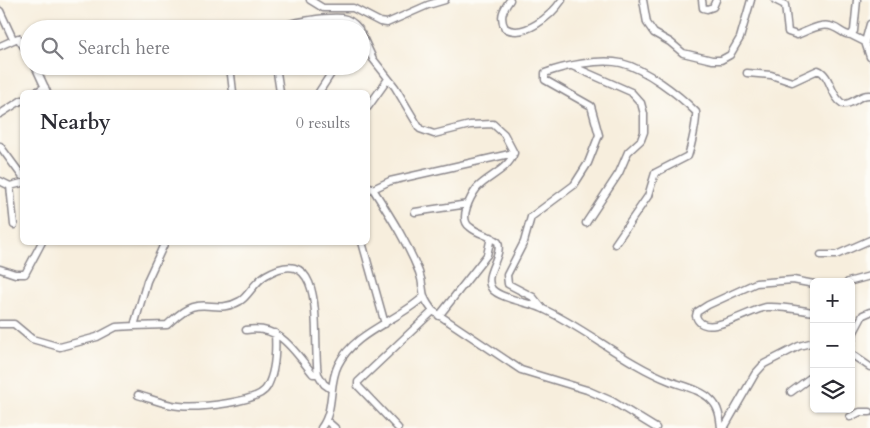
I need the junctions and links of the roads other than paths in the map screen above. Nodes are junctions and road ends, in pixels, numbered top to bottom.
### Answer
1 (310, 0) edge
2 (445, 0) edge
3 (510, 0) edge
4 (562, 0) edge
5 (643, 0) edge
6 (702, 0) edge
7 (716, 0) edge
8 (751, 0) edge
9 (775, 0) edge
10 (857, 0) edge
11 (0, 11) edge
12 (319, 20) edge
13 (346, 20) edge
14 (870, 24) edge
15 (851, 36) junction
16 (13, 39) junction
17 (20, 40) edge
18 (866, 42) junction
19 (0, 46) edge
20 (370, 52) edge
21 (870, 57) edge
22 (571, 65) junction
23 (747, 73) dead end
24 (38, 75) edge
25 (231, 75) edge
26 (277, 75) edge
27 (330, 75) edge
28 (388, 78) junction
29 (46, 90) edge
30 (232, 90) edge
31 (280, 90) edge
32 (320, 90) edge
33 (870, 95) edge
34 (20, 101) edge
35 (370, 103) edge
36 (0, 114) edge
37 (0, 146) edge
38 (514, 153) junction
39 (20, 173) edge
40 (0, 182) edge
41 (20, 184) edge
42 (10, 186) junction
43 (370, 188) edge
44 (468, 204) junction
45 (415, 212) dead end
46 (586, 223) dead end
47 (14, 225) dead end
48 (491, 237) junction
49 (870, 240) edge
50 (616, 244) dead end
51 (40, 245) edge
52 (164, 245) edge
53 (363, 245) edge
54 (821, 255) dead end
55 (0, 269) edge
56 (870, 276) edge
57 (855, 280) edge
58 (810, 283) edge
59 (422, 298) junction
60 (542, 309) junction
61 (433, 311) junction
62 (810, 312) edge
63 (870, 312) edge
64 (439, 316) junction
65 (0, 324) edge
66 (385, 324) junction
67 (134, 326) junction
68 (246, 330) dead end
69 (855, 330) edge
70 (275, 333) junction
71 (810, 343) edge
72 (855, 357) edge
73 (870, 367) edge
74 (318, 374) junction
75 (810, 378) edge
76 (331, 389) junction
77 (791, 392) dead end
78 (138, 394) dead end
79 (870, 412) edge
80 (850, 417) dead end
81 (327, 421) junction
82 (322, 428) edge
83 (335, 428) edge
84 (398, 428) edge
85 (656, 428) edge
86 (722, 428) edge

1 - 2 street
3 - 4 street
5 - 8 street
6 - 7 street
9 - 15 street
10 - 15 street
11 - 16 street
12 - 13 street
14 - 18 street
15 - 18 street
16 - 17 street
16 - 19 street
18 - 21 street
20 - 28 street
22 - 46 street
22 - 50 street
22 - 60 street
23 - 33 street
24 - 29 street
25 - 30 street
26 - 31 street
27 - 32 street
28 - 35 street
28 - 38 street
34 - 36 street
37 - 39 street
38 - 43 street
38 - 44 street
40 - 42 street
41 - 42 street
42 - 47 street
43 - 59 street
44 - 45 street
44 - 48 street
48 - 60 street
48 - 64 street
49 - 54 street
51 - 55 street
52 - 67 street
53 - 66 street
56 - 57 street
58 - 62 street
59 - 61 street
59 - 66 street
60 - 86 street
61 - 64 street
61 - 84 street
63 - 69 street
64 - 85 street
65 - 67 street
66 - 76 street
67 - 74 street
68 - 70 street
70 - 74 street
70 - 78 street
71 - 86 street
72 - 73 street
74 - 76 street
75 - 77 street
76 - 81 street
79 - 80 street
81 - 82 street
81 - 83 street

